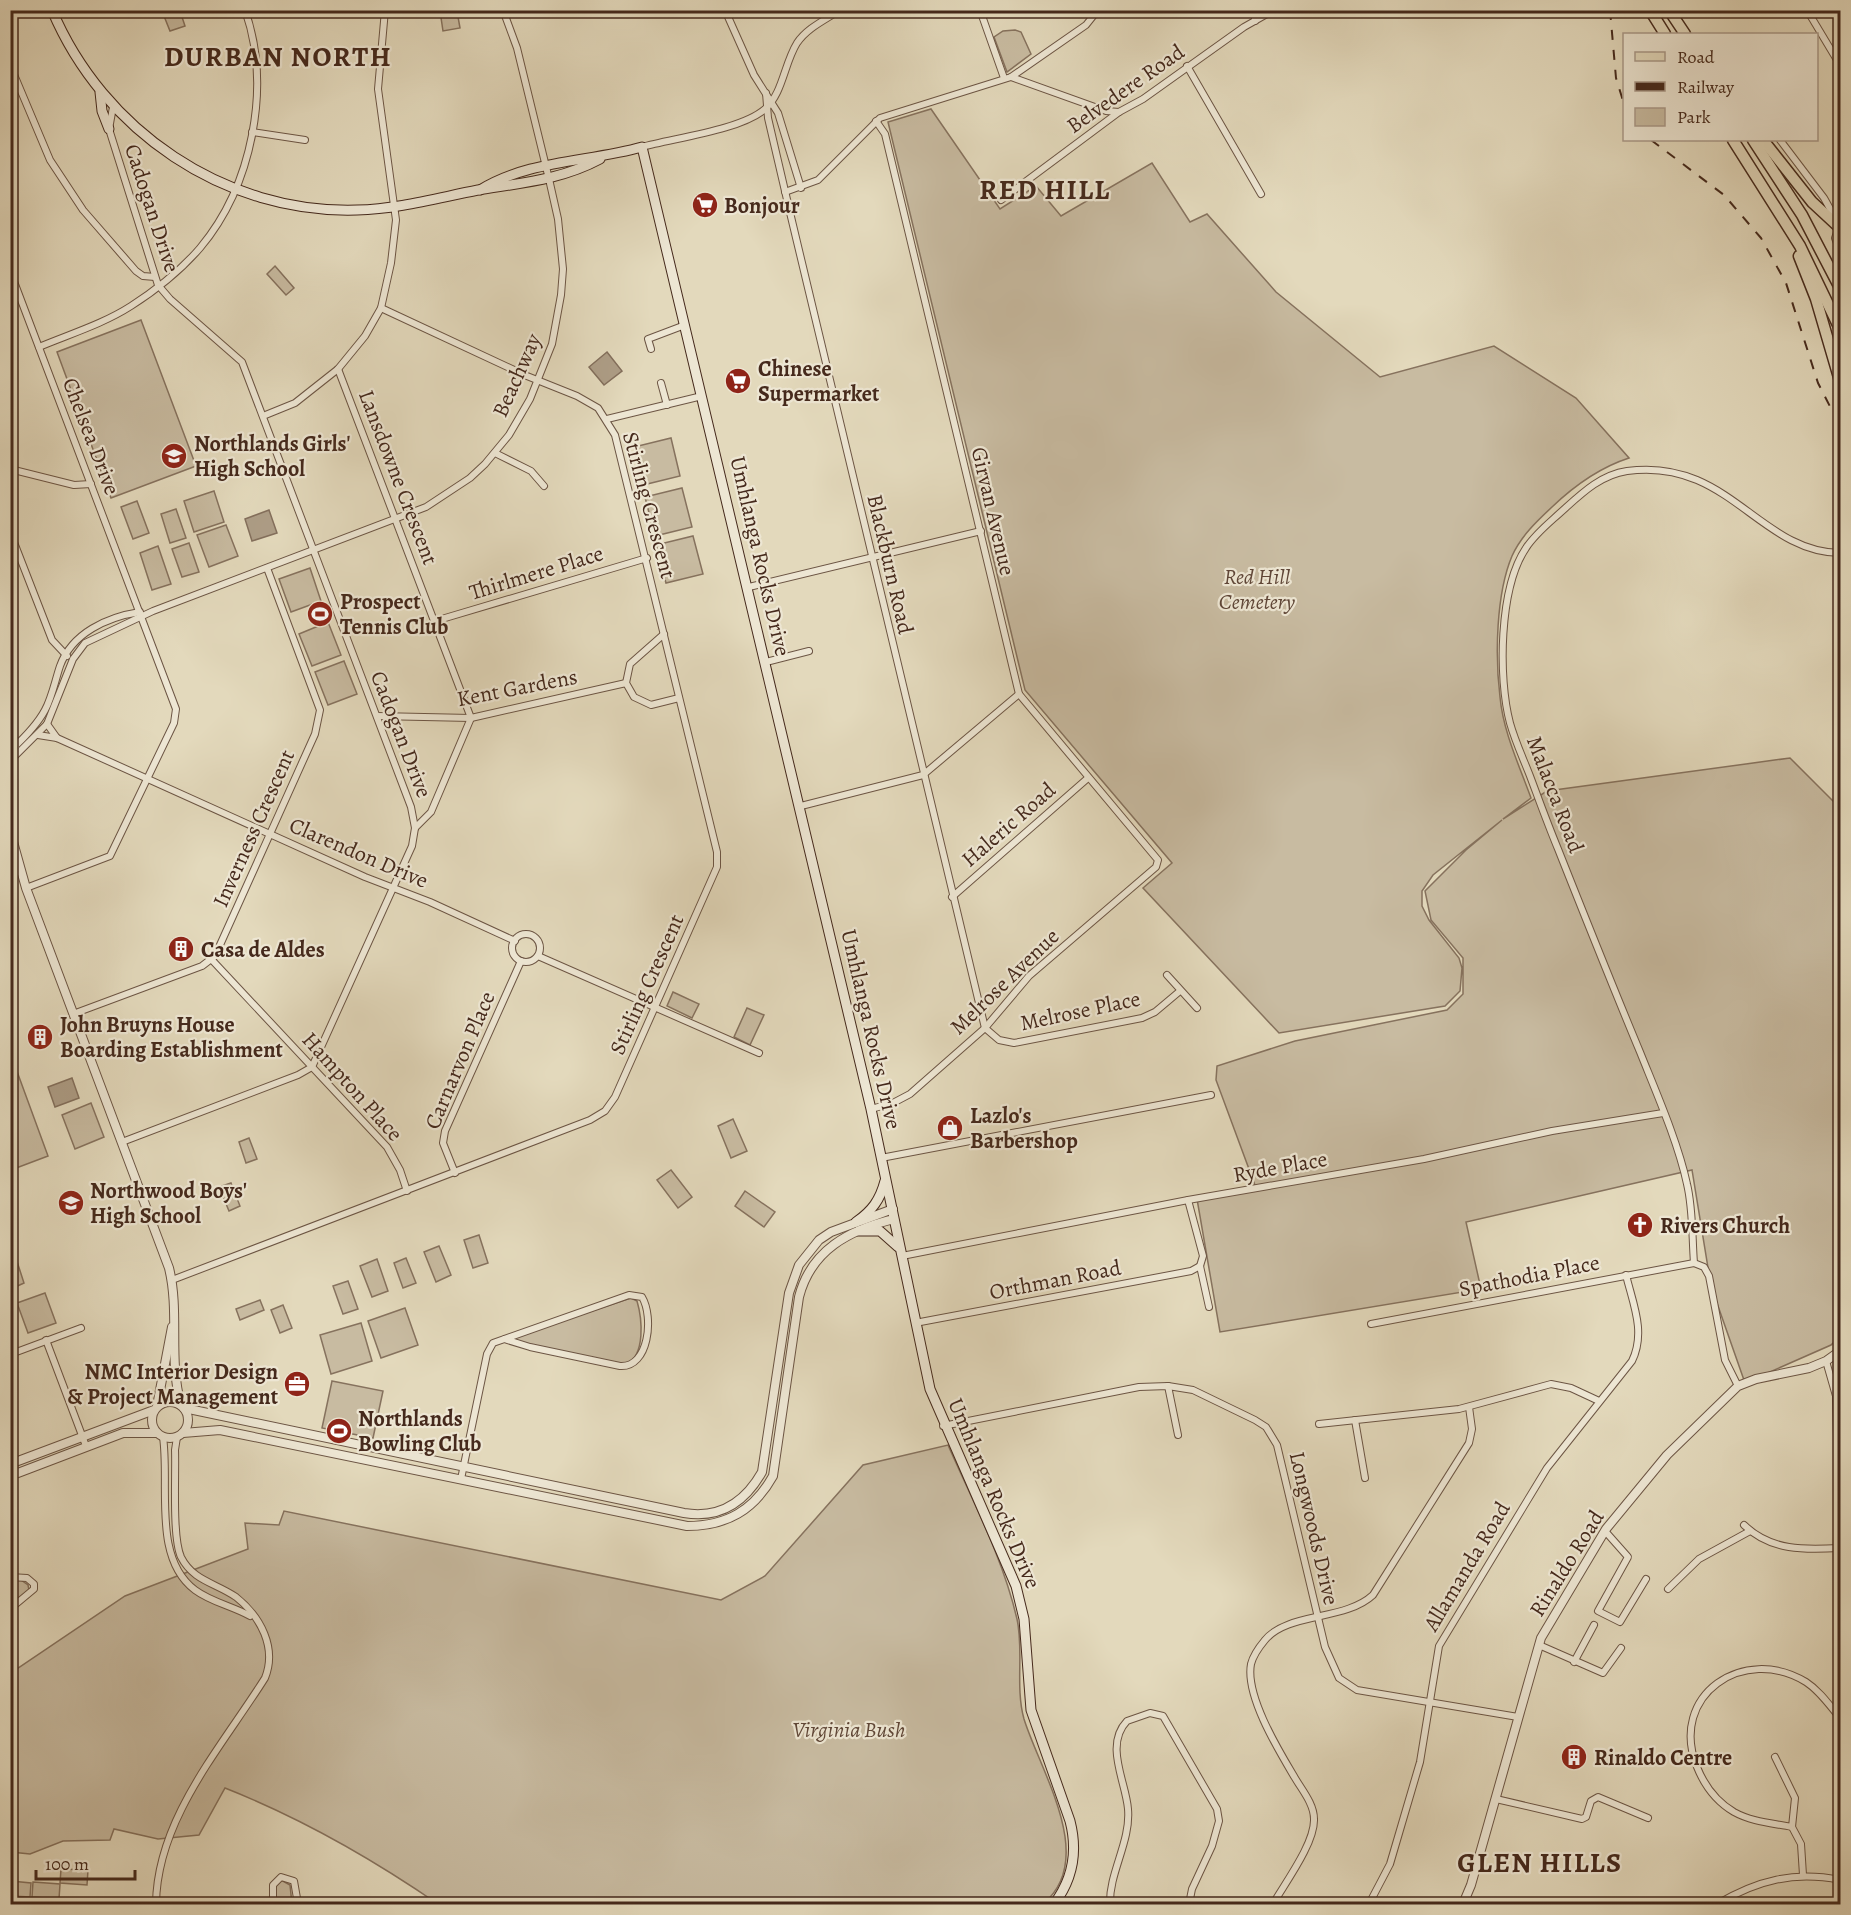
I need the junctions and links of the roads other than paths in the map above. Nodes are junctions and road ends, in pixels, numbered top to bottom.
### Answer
1 (52, 10) edge
2 (245, 10) edge
3 (385, 10) edge
4 (503, 10) edge
5 (725, 10) edge
6 (840, 10) edge
7 (980, 10) edge
8 (1098, 10) edge
9 (1255, 10) edge
10 (1274, 10) edge
11 (1650, 10) edge
12 (1669, 10) edge
13 (1807, 10) edge
14 (1255, 21) junction
15 (1664, 33) edge
16 (1683, 33) edge
17 (10, 65) edge
18 (1840, 65) edge
19 (1187, 66) junction
20 (1011, 77) junction
21 (1004, 78) junction
22 (100, 92) junction
23 (766, 93) junction
24 (772, 101) junction
25 (113, 107) junction
26 (766, 107) junction
27 (1119, 112) junction
28 (876, 121) junction
29 (109, 129) junction
30 (252, 132) junction
31 (305, 140) dead end
32 (1734, 141) edge
33 (1754, 141) edge
34 (1764, 141) edge
35 (1781, 141) edge
36 (642, 147) junction
37 (609, 156) junction
38 (546, 166) junction
39 (648, 169) junction
40 (549, 179) junction
41 (801, 188) junction
42 (235, 189) junction
43 (480, 190) junction
44 (785, 192) junction
45 (1261, 194) dead end
46 (1001, 200) dead end
47 (395, 207) junction
48 (1840, 228) edge
49 (1792, 232) junction
50 (1840, 251) edge
51 (10, 272) edge
52 (155, 277) junction
53 (158, 285) junction
54 (1840, 288) edge
55 (381, 308) junction
56 (685, 325) junction
57 (1840, 328) edge
58 (39, 346) junction
59 (651, 349) dead end
60 (338, 369) junction
61 (538, 381) junction
62 (1840, 381) edge
63 (661, 383) dead end
64 (702, 396) junction
65 (667, 405) junction
66 (262, 416) junction
67 (608, 419) junction
68 (495, 453) junction
69 (10, 469) edge
70 (91, 484) junction
71 (543, 486) dead end
72 (396, 520) junction
73 (981, 531) junction
74 (10, 532) edge
75 (312, 551) junction
76 (1840, 553) edge
77 (647, 558) junction
78 (871, 558) junction
79 (267, 568) junction
80 (749, 587) junction
81 (140, 615) junction
82 (435, 621) junction
83 (664, 634) junction
84 (809, 651) dead end
85 (64, 655) junction
86 (73, 659) junction
87 (766, 662) junction
88 (626, 683) junction
89 (1019, 694) junction
90 (679, 698) junction
91 (377, 716) junction
92 (471, 718) junction
93 (47, 723) junction
94 (38, 735) junction
95 (57, 738) junction
96 (12, 748) edge
97 (10, 761) edge
98 (923, 775) junction
99 (147, 778) junction
100 (1088, 778) junction
101 (801, 806) junction
102 (415, 828) junction
103 (10, 831) edge
104 (269, 834) junction
105 (10, 848) edge
106 (17, 861) junction
107 (1156, 867) joint
108 (26, 888) junction
109 (393, 888) junction
110 (952, 897) junction
111 (514, 941) junction
112 (538, 956) junction
113 (212, 960) junction
114 (521, 961) junction
115 (1167, 975) dead end
116 (1180, 991) junction
117 (655, 1006) junction
118 (1197, 1008) dead end
119 (73, 1014) junction
120 (985, 1028) junction
121 (759, 1053) dead end
122 (312, 1067) junction
123 (1210, 1095) dead end
124 (871, 1109) junction
125 (1663, 1113) junction
126 (122, 1142) junction
127 (881, 1158) junction
128 (454, 1173) junction
129 (885, 1179) junction
130 (407, 1191) junction
131 (1188, 1200) junction
132 (893, 1214) junction
133 (854, 1227) junction
134 (901, 1252) junction
135 (1694, 1263) junction
136 (1200, 1266) junction
137 (1626, 1275) junction
138 (172, 1280) junction
139 (1209, 1307) dead end
140 (915, 1323) junction
141 (1371, 1324) dead end
142 (172, 1325) junction
143 (81, 1328) dead end
144 (504, 1339) junction
145 (46, 1340) junction
146 (1840, 1351) edge
147 (11, 1354) edge
148 (1826, 1361) junction
149 (1168, 1386) junction
150 (1738, 1386) junction
151 (1599, 1401) junction
152 (182, 1407) junction
153 (1469, 1407) junction
154 (155, 1408) junction
155 (1355, 1420) junction
156 (1318, 1424) dead end
157 (943, 1426) junction
158 (160, 1435) junction
159 (180, 1435) junction
160 (1178, 1435) dead end
161 (83, 1436) junction
162 (314, 1436) junction
163 (86, 1446) junction
164 (312, 1448) junction
165 (766, 1458) junction
166 (777, 1460) junction
167 (10, 1464) edge
168 (464, 1467) junction
169 (10, 1476) edge
170 (1365, 1478) dead end
171 (461, 1479) junction
172 (652, 1507) junction
173 (650, 1518) junction
174 (1744, 1526) dead end
175 (1605, 1531) junction
176 (1750, 1531) junction
177 (1839, 1548) junction
178 (1840, 1558) edge
179 (10, 1577) edge
180 (1646, 1579) dead end
181 (1668, 1589) dead end
182 (10, 1609) edge
183 (253, 1618) junction
184 (1318, 1618) junction
185 (1594, 1625) dead end
186 (1539, 1645) junction
187 (1621, 1648) dead end
188 (1574, 1662) junction
189 (1430, 1702) junction
190 (1518, 1717) junction
191 (1840, 1718) edge
192 (1775, 1757) dead end
193 (1496, 1798) junction
194 (1648, 1818) dead end
195 (1792, 1827) junction
196 (1803, 1875) junction
197 (1840, 1880) edge
198 (156, 1905) edge
199 (273, 1905) edge
200 (298, 1905) edge
201 (1054, 1905) edge
202 (1110, 1905) edge
203 (1189, 1905) edge
204 (1273, 1905) edge
205 (1369, 1905) edge
206 (1463, 1905) edge
207 (1717, 1905) edge

1 - 22 main road
2 - 30 street
3 - 47 street
4 - 38 street, Beachway
5 - 23 street
6 - 24 street
7 - 21 street
8 - 20 street
9 - 14 street
10 - 14 street, Belvedere Road
11 - 15 main road
12 - 16 main road
13 - 18 street
14 - 19 street, Belvedere Road
17 - 52 street
19 - 27 street, Belvedere Road
19 - 45 street
20 - 21 street
20 - 27 street
21 - 28 street
22 - 25 main road
22 - 29 main road
23 - 24 street
23 - 26 street, Blackburn Road
24 - 26 street
24 - 41 street
25 - 29 street, Cadogan Drive
25 - 42 main road
26 - 36 street
26 - 44 street, Blackburn Road
27 - 46 street, Belvedere Road
28 - 41 street
28 - 73 street, Girvan Avenue
29 - 52 street, Cadogan Drive
30 - 31 street
30 - 42 street
32 - 49 main road
33 - 54 main road
34 - 48 main road
35 - 48 street
36 - 37 main road
36 - 39 main road, Umhlanga Rocks Drive
37 - 38 main road
37 - 39 main road
37 - 40 main road
38 - 40 street, Beachway
38 - 43 main road
39 - 56 main road, Umhlanga Rocks Drive
40 - 43 main road
40 - 61 street, Beachway
41 - 44 street
42 - 47 main road
42 - 53 street
43 - 47 main road
44 - 78 street, Blackburn Road
47 - 55 street
48 - 50 street
49 - 57 main road
49 - 62 main road
51 - 58 street, Chelsea Drive
52 - 53 street, Cadogan Drive
53 - 58 street
53 - 66 street, Cadogan Drive
55 - 60 street
55 - 61 street, Stirling Crescent
56 - 59 street
56 - 64 main road, Umhlanga Rocks Drive
58 - 70 street, Chelsea Drive
60 - 66 street
60 - 72 street, Lansdowne Crescent
61 - 67 street, Stirling Crescent
61 - 68 street, Beachway
63 - 65 street
64 - 65 street, Stirling Crescent
64 - 80 main road, Umhlanga Rocks Drive
65 - 67 street, Stirling Crescent
66 - 75 street, Cadogan Drive
67 - 77 street, Stirling Crescent
68 - 71 street
68 - 72 street, Beachway
69 - 70 street
70 - 81 street, Chelsea Drive
72 - 75 street, Beachway
72 - 82 street, Lansdowne Crescent
73 - 78 street
73 - 89 street, Girvan Avenue
74 - 85 street
75 - 79 street, Beachway
75 - 91 street, Cadogan Drive
76 - 125 street, Malacca Road
77 - 82 street, Thirlmere Place
77 - 83 street, Stirling Crescent
78 - 80 street
78 - 98 street, Blackburn Road
79 - 81 street, Beachway
79 - 104 street, Inverness Crescent
80 - 87 main road, Umhlanga Rocks Drive
81 - 85 street, Beachway
81 - 86 street, Beachway
81 - 99 street, Chelsea Drive
82 - 92 street, Lansdowne Crescent
83 - 88 street
83 - 90 street, Stirling Crescent
84 - 87 street
85 - 86 street
85 - 96 street, Beachway
86 - 93 street, Beachway
87 - 101 main road, Umhlanga Rocks Drive
88 - 90 street
88 - 92 street, Kent Gardens
89 - 98 street
89 - 100 street, Girvan Avenue
90 - 117 street, Stirling Crescent
91 - 92 street, Kent Gardens
91 - 102 street, Cadogan Drive
92 - 102 street
93 - 94 street, Beachway
93 - 95 street
94 - 95 street, Clarendon Drive
94 - 97 street, Beachway
95 - 99 street, Clarendon Drive
98 - 101 street
98 - 110 street, Blackburn Road
99 - 104 street, Clarendon Drive
99 - 108 street, Chelsea Drive
100 - 107 street, Girvan Avenue
100 - 110 street, Haleric Road
101 - 124 main road, Umhlanga Rocks Drive
102 - 109 street
103 - 106 street
104 - 109 street, Clarendon Drive
104 - 113 street, Inverness Crescent
105 - 106 street
106 - 108 street
107 - 120 street, Melrose Avenue
108 - 119 street
109 - 111 street, Clarendon Drive
109 - 122 street
110 - 120 street, Blackburn Road
111 - 112 street
111 - 114 street
112 - 114 street
112 - 117 street
113 - 119 street
113 - 122 street, Hampton Place
114 - 128 street, Carnarvon Place
115 - 116 street, Melrose Place
116 - 118 street, Melrose Place
116 - 120 street, Melrose Place
117 - 121 street
117 - 128 street, Stirling Crescent
119 - 126 street
120 - 124 street, Melrose Avenue
122 - 126 street
122 - 130 street, Hampton Place
123 - 127 street
124 - 127 main road, Umhlanga Rocks Drive
125 - 131 street, Ryde Place
125 - 135 street, Malacca Road
126 - 138 street
127 - 129 main road, Umhlanga Rocks Drive
128 - 130 street, Stirling Crescent
129 - 132 main road, Umhlanga Rocks Drive
129 - 133 main road
130 - 138 street, Stirling Crescent
131 - 134 street, Ryde Place
131 - 136 street
132 - 133 street
132 - 134 main road, Umhlanga Rocks Drive
133 - 134 main road
133 - 165 street
133 - 166 street
134 - 140 main road, Umhlanga Rocks Drive
135 - 137 street, Spathodia Place
135 - 150 street
136 - 139 street
136 - 140 street, Orthman Road
137 - 141 street, Spathodia Place
137 - 151 street, Allamanda Road
138 - 142 street
140 - 157 main road, Umhlanga Rocks Drive
142 - 152 street
142 - 154 street
143 - 145 street
144 - 144 street
144 - 168 street
145 - 147 street
145 - 161 street
146 - 148 street, Rinaldo Road
148 - 150 street, Rinaldo Road
148 - 177 street
149 - 157 street, Longwoods Drive
149 - 160 street
149 - 184 street, Longwoods Drive
150 - 175 street, Rinaldo Road
151 - 153 street
151 - 189 street, Allamanda Road
152 - 154 street
152 - 159 street
152 - 162 street
153 - 155 street
153 - 184 street
154 - 158 street
154 - 161 street
155 - 156 street
155 - 170 street
157 - 201 main road, Umhlanga Rocks Drive
158 - 159 street
158 - 163 street
158 - 183 street
159 - 164 street
159 - 183 street
161 - 163 street
161 - 167 street
162 - 164 street
162 - 168 street
163 - 169 street
164 - 171 street
165 - 166 street
165 - 172 street
166 - 173 street
168 - 171 street
168 - 172 street
171 - 173 street
172 - 173 street
174 - 176 street
175 - 180 street
175 - 186 street, Rinaldo Road
176 - 177 street
176 - 181 street
177 - 178 street
179 - 182 street
183 - 198 street
184 - 189 street, Longwoods Drive
184 - 204 street
185 - 188 street
186 - 188 street
186 - 190 street, Rinaldo Road
187 - 188 street
189 - 190 street, Longwoods Drive
189 - 205 street, Allamanda Road
190 - 193 street, Rinaldo Road
191 - 195 street
192 - 195 street
193 - 194 street
193 - 206 street, Rinaldo Road
195 - 196 street
196 - 197 street
196 - 207 street
199 - 200 street
202 - 203 street

